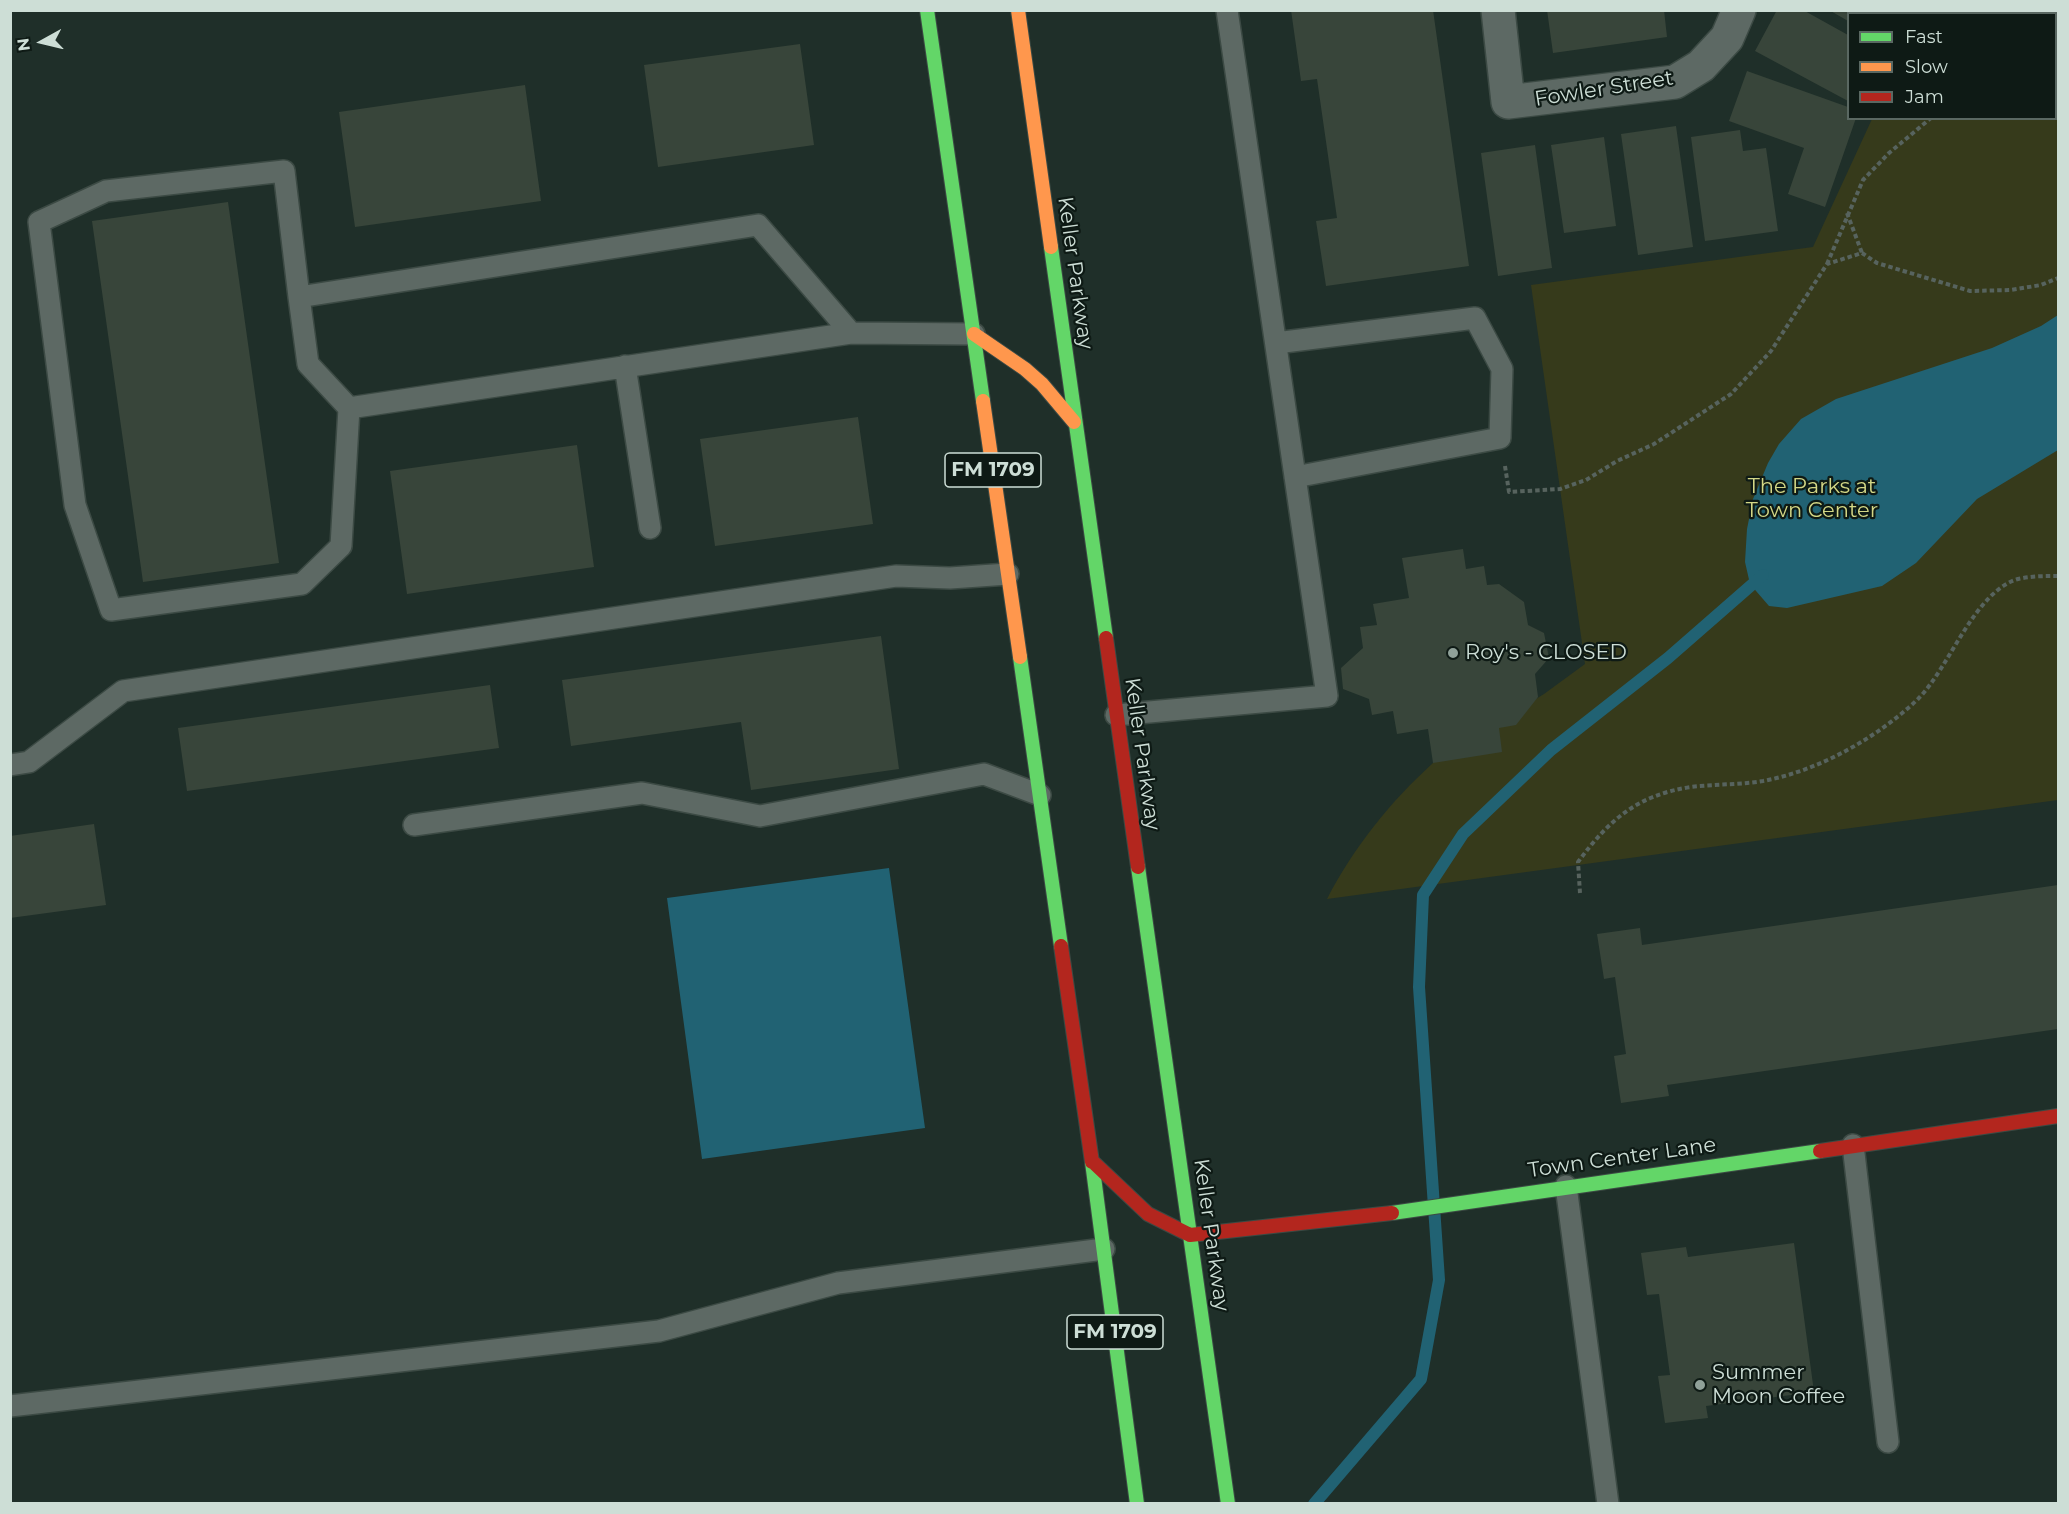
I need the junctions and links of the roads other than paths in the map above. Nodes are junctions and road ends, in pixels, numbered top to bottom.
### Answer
1 (927, 10) edge
2 (1018, 10) edge
3 (1227, 10) edge
4 (1498, 10) edge
5 (1739, 10) edge
6 (299, 297) junction
7 (851, 333) junction
8 (974, 334) junction
9 (1276, 343) junction
10 (625, 366) junction
11 (349, 408) junction
12 (1074, 422) junction
13 (1295, 477) junction
14 (650, 528) dead end
15 (1008, 574) junction
16 (1116, 715) junction
17 (10, 765) edge
18 (1040, 795) junction
19 (414, 825) dead end
20 (2058, 1116) edge
21 (1853, 1145) junction
22 (1092, 1161) junction
23 (1566, 1186) junction
24 (1190, 1235) junction
25 (1104, 1249) junction
26 (10, 1406) edge
27 (1888, 1442) dead end
28 (1137, 1503) edge
29 (1228, 1503) edge
30 (1608, 1503) edge

1 - 8 main road, FM 1709
2 - 12 main road, Keller Parkway
3 - 9 lane
4 - 5 street, Fowler Street
6 - 7 lane
6 - 11 lane
6 - 11 lane
7 - 8 lane
7 - 10 lane
8 - 12 main road
8 - 15 main road, FM 1709
9 - 13 lane
9 - 13 lane
10 - 11 lane
10 - 14 lane
12 - 16 main road, Keller Parkway
13 - 16 lane
15 - 17 lane
15 - 18 main road, FM 1709
16 - 24 main road, Keller Parkway
18 - 19 lane
18 - 22 main road, FM 1709
20 - 21 main road, Town Center Lane
21 - 23 main road, Town Center Lane
21 - 27 lane
22 - 24 main road
22 - 25 main road, FM 1709
23 - 24 main road, Town Center Lane
23 - 30 lane
24 - 29 main road, Keller Parkway
25 - 26 lane
25 - 28 main road, FM 1709

